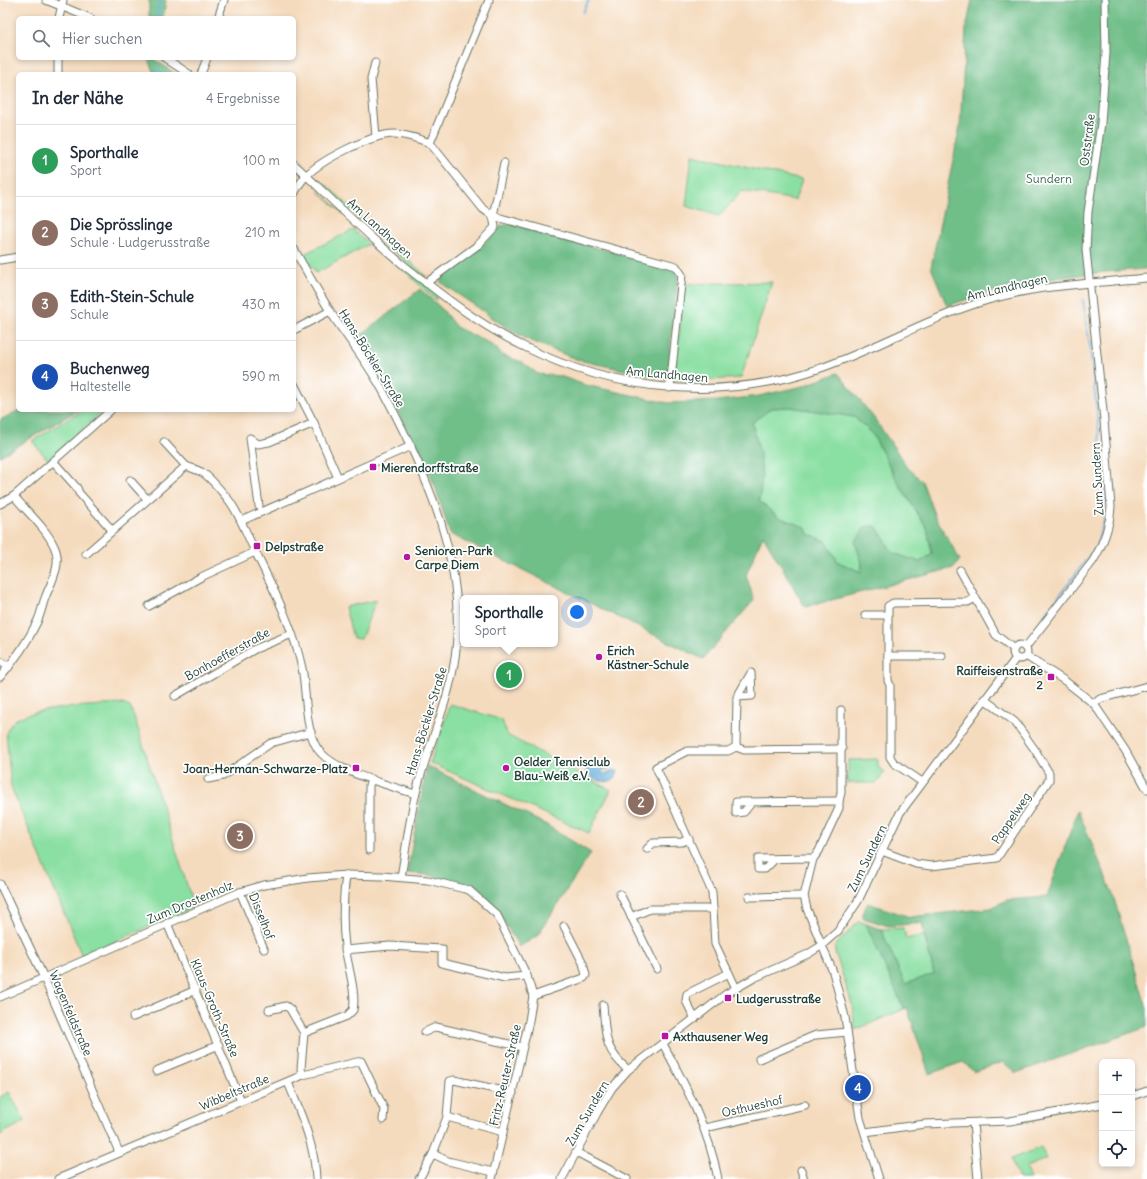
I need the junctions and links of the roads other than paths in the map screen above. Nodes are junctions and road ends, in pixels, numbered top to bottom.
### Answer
1 (46, 0) edge
2 (224, 0) edge
3 (489, 0) edge
4 (1105, 0) edge
5 (62, 3) edge
6 (59, 16) edge
7 (86, 16) edge
8 (219, 16) edge
9 (58, 60) edge
10 (168, 60) edge
11 (206, 60) edge
12 (375, 63) dead end
13 (58, 72) edge
14 (186, 72) edge
15 (202, 72) edge
16 (376, 137) junction
17 (430, 142) junction
18 (504, 163) dead end
19 (296, 166) edge
20 (306, 175) junction
21 (296, 191) edge
22 (494, 216) junction
23 (296, 252) edge
24 (16, 257) edge
25 (0, 260) edge
26 (1147, 278) edge
27 (426, 283) junction
28 (1089, 283) junction
29 (330, 311) junction
30 (296, 329) edge
31 (296, 388) edge
32 (670, 388) junction
33 (109, 412) edge
34 (314, 423) junction
35 (164, 442) dead end
36 (410, 446) junction
37 (53, 461) junction
38 (186, 466) junction
39 (338, 478) junction
40 (130, 480) dead end
41 (14, 496) junction
42 (147, 499) junction
43 (0, 504) edge
44 (259, 506) dead end
45 (241, 521) junction
46 (112, 530) junction
47 (255, 552) junction
48 (86, 554) dead end
49 (960, 570) dead end
50 (975, 598) junction
51 (149, 606) dead end
52 (865, 615) dead end
53 (887, 615) junction
54 (292, 634) junction
55 (1025, 648) junction
56 (1014, 649) junction
57 (888, 656) junction
58 (942, 656) dead end
59 (1026, 656) junction
60 (1016, 658) junction
61 (0, 661) edge
62 (9, 667) junction
63 (0, 677) edge
64 (1147, 686) edge
65 (175, 696) dead end
66 (736, 697) dead end
67 (984, 700) junction
68 (1094, 704) junction
69 (841, 710) dead end
70 (311, 732) junction
71 (736, 747) junction
72 (842, 749) junction
73 (208, 779) dead end
74 (372, 779) junction
75 (922, 782) junction
76 (1147, 789) edge
77 (415, 794) junction
78 (839, 801) junction
79 (752, 802) dead end
80 (689, 839) junction
81 (647, 849) dead end
82 (369, 850) dead end
83 (882, 850) junction
84 (775, 858) dead end
85 (813, 859) junction
86 (346, 875) junction
87 (401, 877) junction
88 (0, 884) edge
89 (240, 892) junction
90 (620, 894) dead end
91 (804, 896) junction
92 (749, 897) dead end
93 (713, 909) junction
94 (631, 916) junction
95 (167, 923) junction
96 (564, 926) dead end
97 (821, 946) junction
98 (264, 949) dead end
99 (345, 950) junction
100 (657, 969) dead end
101 (729, 973) junction
102 (527, 976) junction
103 (44, 978) junction
104 (736, 988) junction
105 (196, 990) junction
106 (533, 996) junction
107 (0, 997) edge
108 (603, 1005) dead end
109 (270, 1010) dead end
110 (133, 1016) dead end
111 (695, 1019) junction
112 (426, 1032) dead end
113 (847, 1032) junction
114 (304, 1033) junction
115 (664, 1044) junction
116 (219, 1045) junction
117 (522, 1047) junction
118 (759, 1059) dead end
119 (628, 1070) junction
120 (156, 1071) dead end
121 (303, 1075) junction
122 (288, 1082) junction
123 (1147, 1091) edge
124 (513, 1093) junction
125 (1135, 1095) edge
126 (241, 1101) junction
127 (805, 1105) dead end
128 (1099, 1105) edge
129 (447, 1117) junction
130 (383, 1120) dead end
131 (973, 1123) junction
132 (705, 1128) junction
133 (504, 1132) junction
134 (865, 1132) junction
135 (119, 1152) junction
136 (576, 1152) junction
137 (433, 1154) junction
138 (801, 1170) dead end
139 (493, 1176) edge
140 (58, 1179) edge
141 (316, 1179) edge
142 (419, 1179) edge
143 (562, 1179) edge
144 (627, 1179) edge
145 (718, 1179) edge
146 (804, 1179) edge
147 (879, 1179) edge
148 (978, 1179) edge

1 - 5 street
2 - 8 street
3 - 17 street
4 - 28 street, Oststraße
5 - 6 street
5 - 7 street
9 - 13 street
10 - 14 street
11 - 15 street
12 - 16 street
16 - 17 street
16 - 20 street
17 - 22 street
18 - 22 street
19 - 20 street, Am Landhagen
20 - 21 street
20 - 27 street, Am Landhagen
22 - 27 street
22 - 32 street
23 - 29 street, Hans-Böckler-Straße
24 - 25 street
26 - 28 street, Am Landhagen
27 - 32 street, Am Landhagen
28 - 32 street, Am Landhagen
28 - 55 street, Zum Sundern
29 - 30 street
29 - 36 street, Hans-Böckler-Straße
31 - 34 street
33 - 37 street
34 - 39 street
34 - 44 street
35 - 38 street
36 - 39 street
36 - 77 street, Hans-Böckler-Straße
37 - 41 street
37 - 46 street
38 - 42 street
38 - 45 street
39 - 45 street
40 - 42 street
41 - 43 street
41 - 62 street
42 - 46 street
45 - 47 street
46 - 48 street
47 - 51 street
47 - 54 street
49 - 50 street
50 - 53 street
50 - 56 street
52 - 53 street
53 - 57 street
54 - 65 street, Bonhoefferstraße
54 - 70 street
55 - 56 street
55 - 59 street
56 - 60 street
57 - 58 street
57 - 75 street
59 - 60 street
59 - 68 street
60 - 67 street, Zum Sundern
61 - 62 street
62 - 63 street
64 - 68 street
66 - 71 street
67 - 75 street, Zum Sundern
67 - 83 street, Pappelweg
68 - 76 street
69 - 72 street
70 - 73 street
70 - 74 street
71 - 72 street
71 - 80 street
72 - 78 street
74 - 77 street
74 - 82 street
75 - 83 street, Zum Sundern
77 - 87 street, Hans-Böckler-Straße
78 - 79 street
78 - 85 street
80 - 81 street
80 - 93 street
83 - 97 street, Zum Sundern
84 - 85 street
85 - 91 street
86 - 87 street, Zum Drostenholz
86 - 89 street, Zum Drostenholz
86 - 99 street
87 - 102 street, Fritz-Reuter-Straße
88 - 103 street, Wagenfeldstraße
89 - 95 street, Zum Drostenholz
89 - 98 street, Disselhof
90 - 94 street
91 - 92 street
91 - 97 street
93 - 94 street
93 - 101 street
94 - 100 street
95 - 103 street, Zum Drostenholz
95 - 105 street, Klaus-Groth-Straße
96 - 106 street
97 - 104 street, Zum Sundern
97 - 113 street
99 - 102 street
99 - 114 street
101 - 104 street
101 - 111 street
102 - 106 street, Fritz-Reuter-Straße
103 - 107 street, Zum Drostenholz
103 - 135 street, Wagenfeldstraße
104 - 111 street, Zum Sundern
105 - 110 street
105 - 116 street, Klaus-Groth-Straße
106 - 117 street, Fritz-Reuter-Straße
108 - 119 street
109 - 114 street
111 - 115 street, Zum Sundern
112 - 117 street
113 - 118 street
113 - 134 street
114 - 121 street
115 - 119 street, Zum Sundern
115 - 132 street
116 - 120 street
116 - 126 street, Klaus-Groth-Straße
117 - 124 street, Fritz-Reuter-Straße
119 - 136 street, Zum Sundern
121 - 122 street, Wibbeltstraße
121 - 130 street, Wibbeltstraße
122 - 126 street, Wibbeltstraße
122 - 141 street
123 - 125 street
124 - 129 street
124 - 133 street, Fritz-Reuter-Straße
126 - 135 street, Wibbeltstraße
127 - 132 street, Osthueshof
128 - 131 street
129 - 133 street
129 - 137 street
131 - 134 street
131 - 148 street
132 - 145 street
133 - 139 street, Fritz-Reuter-Straße
134 - 147 street
135 - 140 street, Wibbeltstraße
136 - 143 street, Zum Sundern
136 - 144 street
137 - 139 street
137 - 142 street
138 - 146 street

